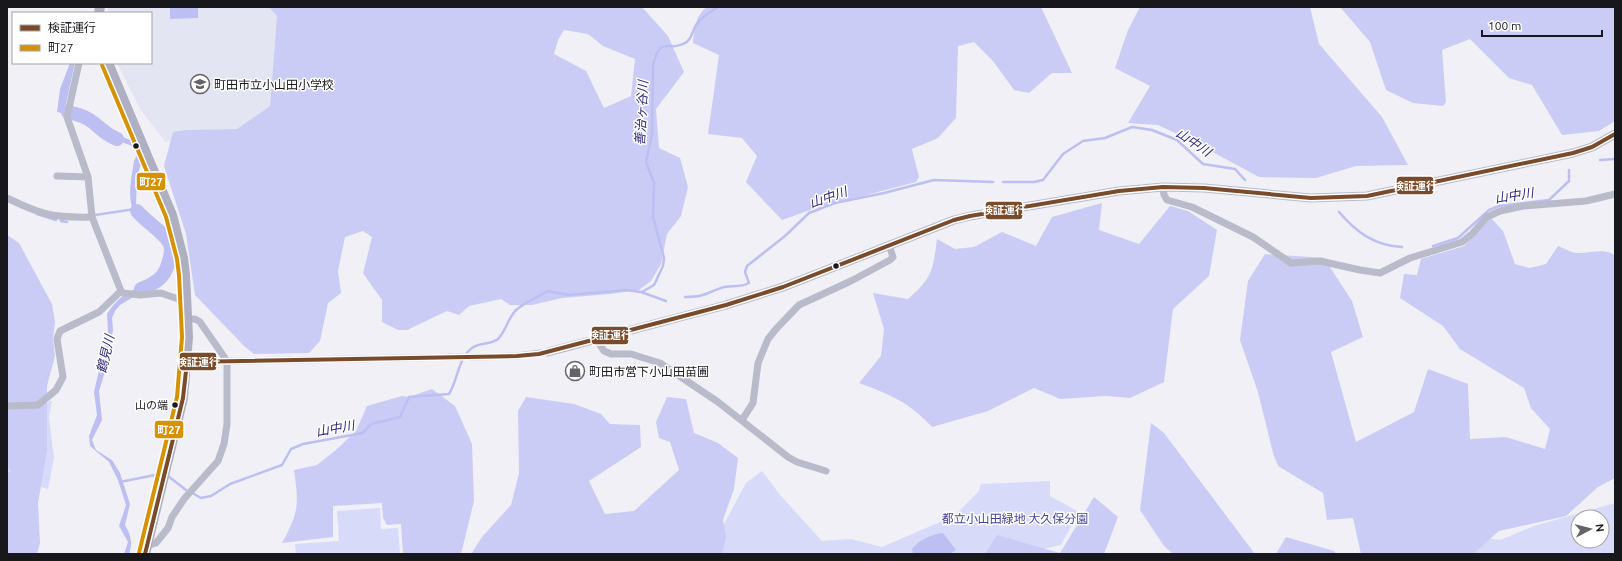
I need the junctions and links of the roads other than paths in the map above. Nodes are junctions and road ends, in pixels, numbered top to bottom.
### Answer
1 (79, 64) edge
2 (108, 64) edge
3 (1615, 134) edge
4 (57, 176) dead end
5 (88, 177) junction
6 (1163, 187) junction
7 (1615, 194) edge
8 (7, 198) edge
9 (92, 217) junction
10 (889, 245) junction
11 (122, 292) junction
12 (187, 302) junction
13 (188, 319) junction
14 (597, 340) junction
15 (548, 352) joint
16 (227, 361) junction
17 (186, 362) junction
18 (7, 406) edge
19 (742, 420) junction
20 (826, 471) dead end
21 (146, 550) edge

1 - 5 street
2 - 12 main road
3 - 6 street
4 - 5 street
5 - 9 street
6 - 7 street
6 - 10 street
8 - 9 street
9 - 11 street
10 - 14 street
10 - 19 street
11 - 12 street
11 - 18 street
12 - 13 main road
13 - 16 street
13 - 17 main road
14 - 15 street
14 - 19 street
15 - 16 street
16 - 17 street
16 - 21 street
17 - 21 main road
19 - 20 street

